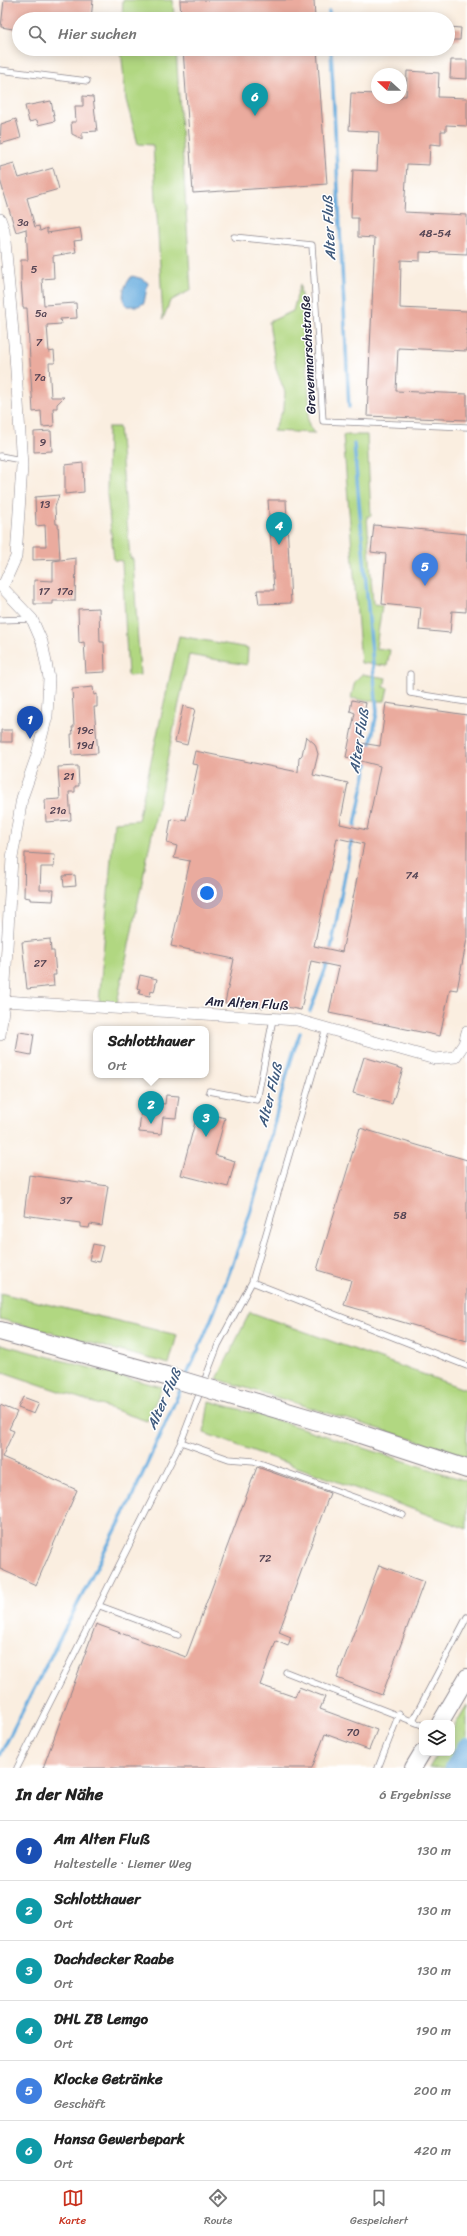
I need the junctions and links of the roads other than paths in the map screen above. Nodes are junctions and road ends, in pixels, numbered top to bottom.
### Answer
1 (0, 70) edge
2 (87, 81) dead end
3 (0, 220) edge
4 (234, 237) dead end
5 (467, 427) edge
6 (0, 456) edge
7 (21, 460) junction
8 (1, 585) edge
9 (32, 619) junction
10 (0, 620) edge
11 (410, 674) dead end
12 (467, 702) edge
13 (4, 928) edge
14 (2, 988) edge
15 (4, 1001) junction
16 (273, 1019) junction
17 (326, 1028) junction
18 (467, 1032) edge
19 (0, 1035) edge
20 (209, 1091) dead end
21 (252, 1282) junction
22 (0, 1331) edge
23 (467, 1366) edge
24 (181, 1442) junction
25 (467, 1469) edge
26 (403, 1516) dead end
27 (100, 1606) junction
28 (467, 1617) edge
29 (178, 1635) dead end
30 (286, 1672) dead end
31 (467, 1677) edge
32 (399, 1714) junction
33 (413, 1720) junction
34 (442, 1720) edge
35 (419, 1723) edge
36 (420, 1756) edge
37 (17, 1768) edge
38 (378, 1768) edge
39 (413, 1768) edge

1 - 2 lane
3 - 7 street
4 - 5 lane, Grevenmarschstraße
6 - 7 lane
7 - 8 street
8 - 9 street
9 - 10 lane
9 - 13 street
11 - 12 lane
13 - 14 street
14 - 15 street
15 - 16 street, Am Alten Fluß
15 - 19 street
16 - 17 street, Am Alten Fluß
16 - 20 lane
17 - 18 street, Am Alten Fluß
17 - 21 lane
21 - 23 lane
21 - 24 lane
22 - 25 main road, bridge
24 - 26 lane
24 - 27 lane
27 - 29 lane
27 - 37 lane
28 - 33 lane
30 - 32 lane
31 - 34 street
32 - 33 lane
32 - 38 lane
33 - 35 lane
36 - 39 street

